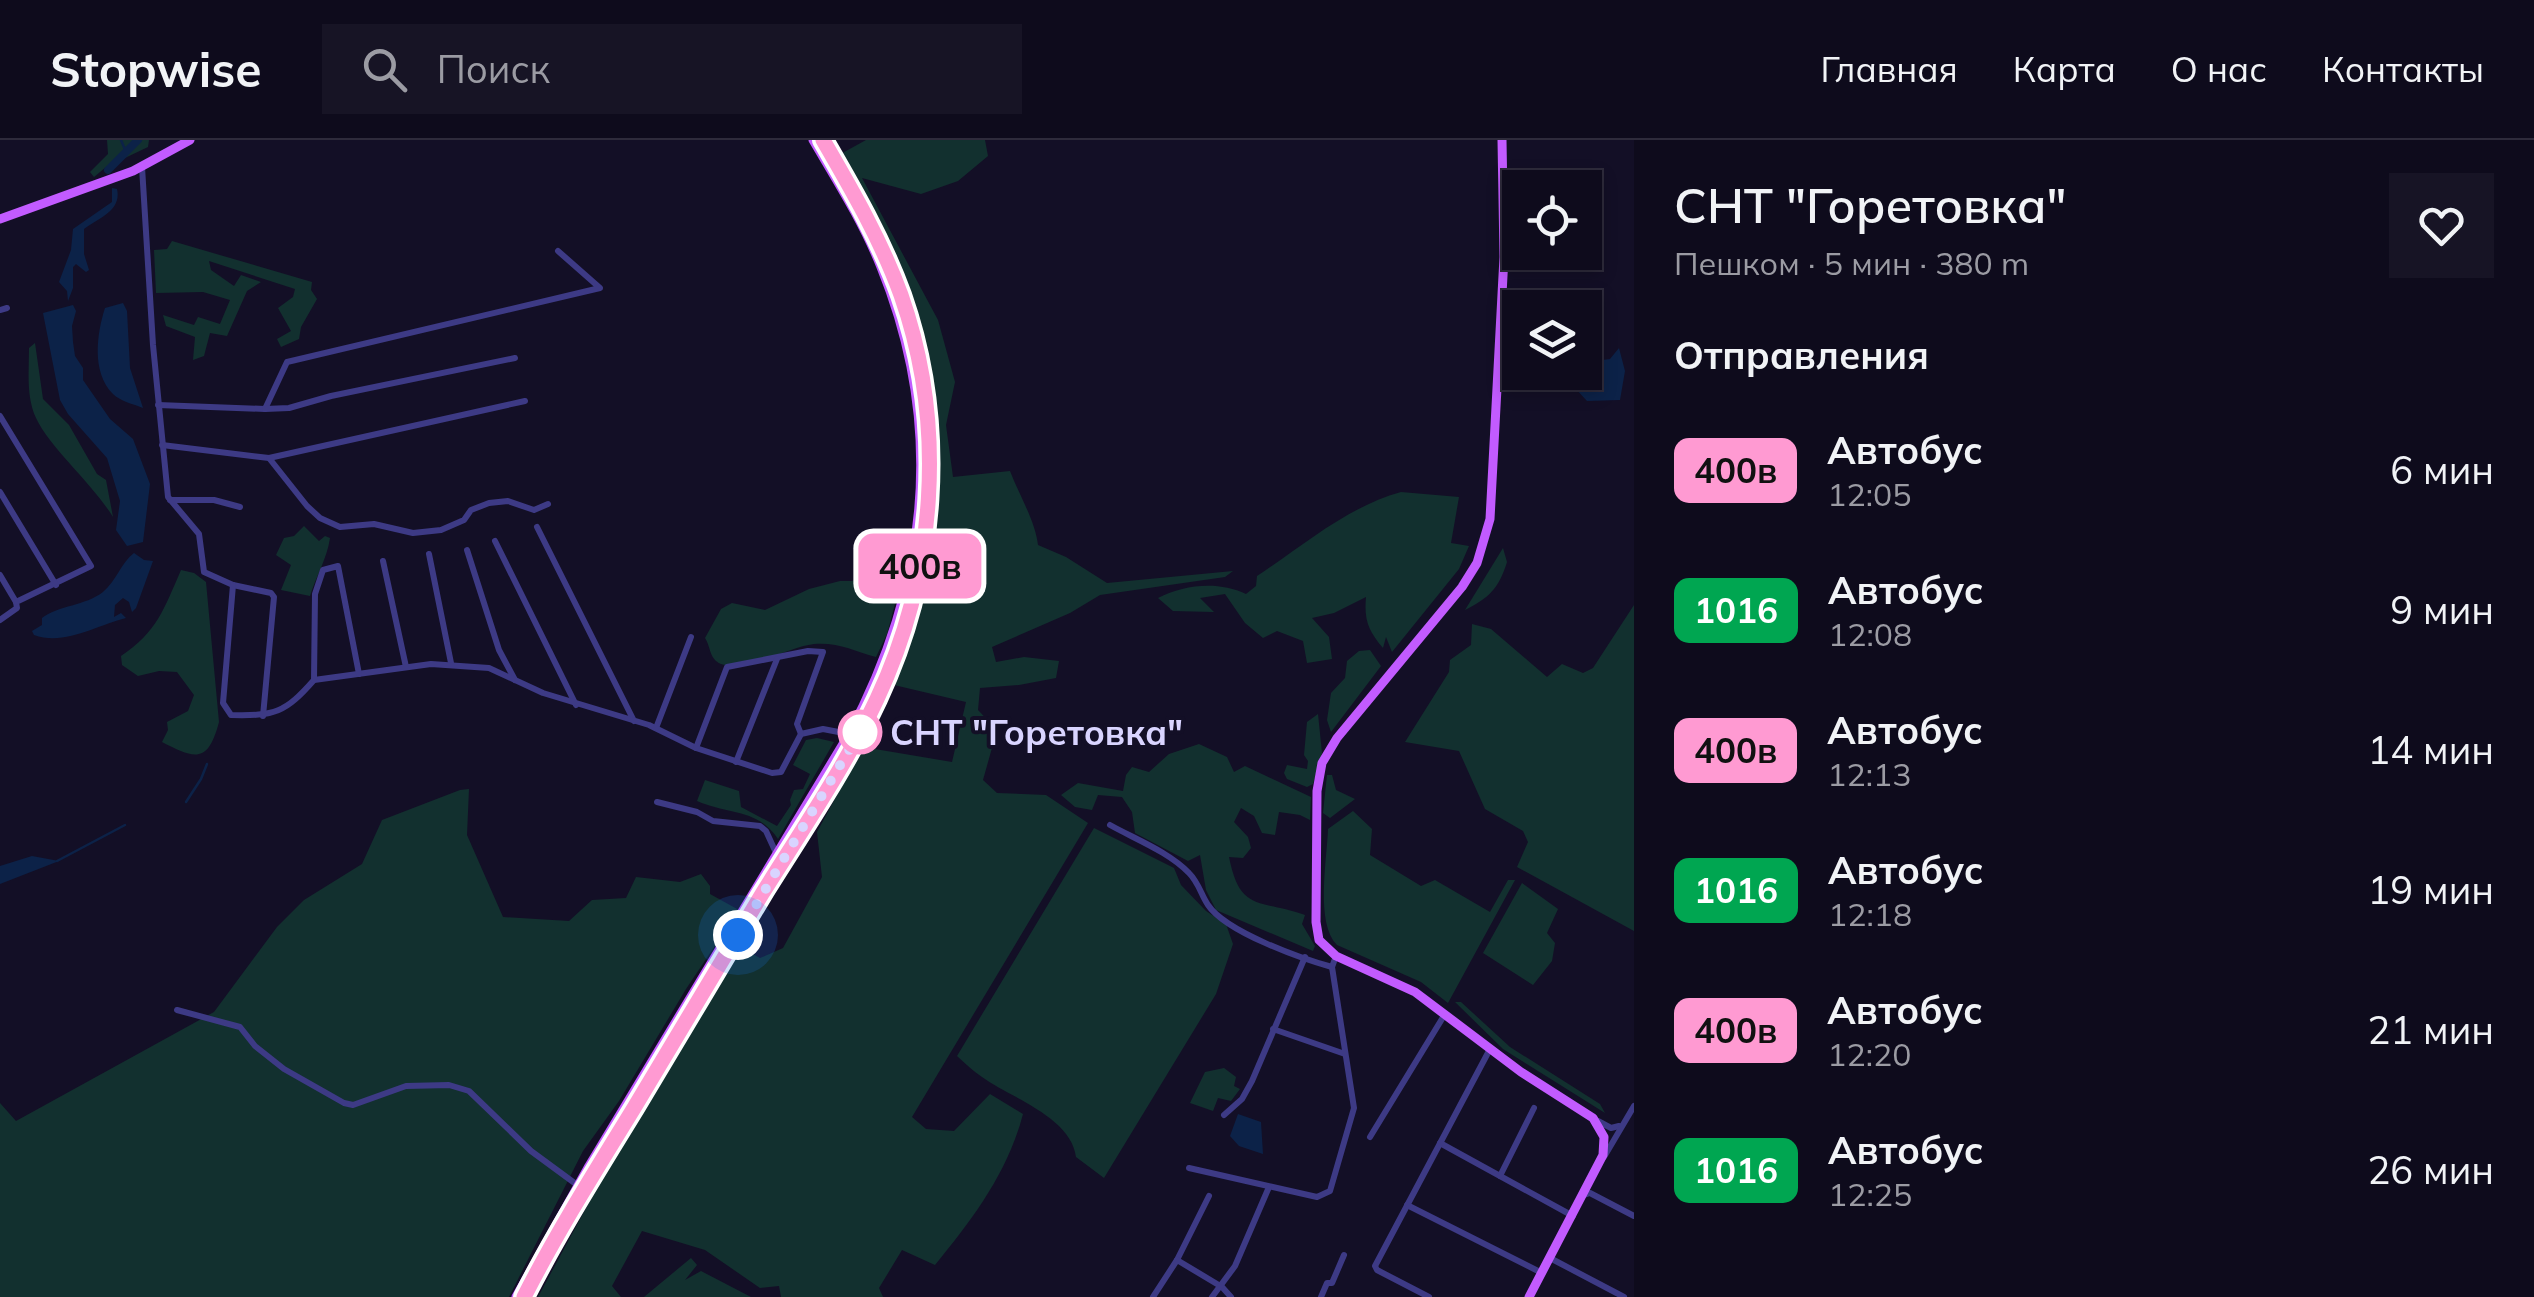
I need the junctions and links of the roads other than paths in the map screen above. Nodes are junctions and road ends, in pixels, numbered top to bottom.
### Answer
1 (190, 140) edge
2 (813, 140) edge
3 (822, 140) edge
4 (1502, 140) edge
5 (142, 166) junction
6 (0, 219) edge
7 (558, 251) dead end
8 (515, 358) dead end
9 (525, 400) dead end
10 (158, 405) junction
11 (265, 409) junction
12 (0, 416) edge
13 (162, 445) junction
14 (270, 458) junction
15 (0, 492) edge
16 (170, 500) junction
17 (548, 504) dead end
18 (240, 508) dead end
19 (537, 527) dead end
20 (495, 541) dead end
21 (467, 550) dead end
22 (429, 554) dead end
23 (383, 561) dead end
24 (0, 575) edge
25 (56, 585) junction
26 (233, 585) junction
27 (16, 602) junction
28 (0, 620) edge
29 (691, 637) dead end
30 (777, 658) junction
31 (451, 663) junction
32 (406, 668) junction
33 (359, 674) junction
34 (314, 680) junction
35 (515, 680) junction
36 (576, 705) junction
37 (263, 716) junction
38 (634, 721) junction
39 (656, 728) junction
40 (801, 734) junction
41 (849, 734) junction
42 (696, 748) junction
43 (736, 762) junction
44 (658, 802) dead end
45 (1110, 825) dead end
46 (777, 856) junction
47 (1336, 956) junction
48 (1305, 957) junction
49 (1332, 967) junction
50 (177, 1010) dead end
51 (1446, 1013) junction
52 (1274, 1029) junction
53 (1490, 1048) junction
54 (1345, 1054) junction
55 (1634, 1106) edge
56 (1534, 1108) dead end
57 (1224, 1115) dead end
58 (1594, 1118) junction
59 (1627, 1118) junction
60 (1619, 1126) junction
61 (1370, 1137) dead end
62 (1608, 1139) junction
63 (1440, 1143) junction
64 (1189, 1168) dead end
65 (1500, 1176) junction
66 (579, 1184) junction
67 (1268, 1187) junction
68 (1584, 1195) junction
69 (1208, 1196) dead end
70 (580, 1198) junction
71 (1407, 1205) junction
72 (1572, 1216) junction
73 (1634, 1216) edge
74 (1344, 1255) dead end
75 (1550, 1258) junction
76 (1177, 1260) junction
77 (1542, 1273) junction
78 (1222, 1287) junction
79 (516, 1297) edge
80 (524, 1297) edge
81 (1154, 1297) edge
82 (1212, 1297) edge
83 (1231, 1297) edge
84 (1322, 1297) edge
85 (1429, 1297) edge
86 (1529, 1297) edge
87 (1624, 1297) edge

1 - 5 main road
2 - 41 main road
3 - 70 main road
4 - 47 main road
5 - 6 main road
5 - 10 street
7 - 11 street
8 - 11 street
9 - 14 street
10 - 11 street
10 - 13 street
12 - 25 street
13 - 14 street
13 - 16 street
14 - 17 street
15 - 25 street
16 - 18 street
16 - 26 street
19 - 38 street
20 - 36 street
21 - 35 street
22 - 31 street
23 - 32 street
24 - 27 street
25 - 27 street
26 - 37 street
26 - 37 street
27 - 28 street
29 - 39 street
30 - 40 street
30 - 42 street
30 - 43 street
31 - 32 street
31 - 35 street
32 - 33 street
33 - 34 street
33 - 34 street
34 - 37 street
35 - 36 street
36 - 38 street
38 - 39 street
39 - 42 street
40 - 41 street
40 - 43 street
41 - 46 main road
42 - 43 street
44 - 46 street
45 - 48 street
46 - 66 main road
47 - 49 street
47 - 51 main road
48 - 49 street
48 - 52 street
49 - 54 street
50 - 66 street
51 - 53 main road
51 - 61 street
52 - 54 street
52 - 57 street
53 - 58 main road
53 - 63 street
54 - 67 street
55 - 59 street
56 - 65 street
58 - 60 street
58 - 62 main road
59 - 60 street
59 - 62 street
60 - 62 street
62 - 68 main road
63 - 65 street
63 - 71 street
64 - 67 street
65 - 72 street
66 - 70 street
66 - 79 main road
67 - 78 street
68 - 72 main road
68 - 73 street
69 - 76 street
70 - 80 main road
71 - 77 street
71 - 85 street
72 - 75 main road
74 - 84 street
75 - 77 main road
75 - 87 street
76 - 78 street
76 - 81 street
77 - 86 main road
78 - 82 street
78 - 83 street

